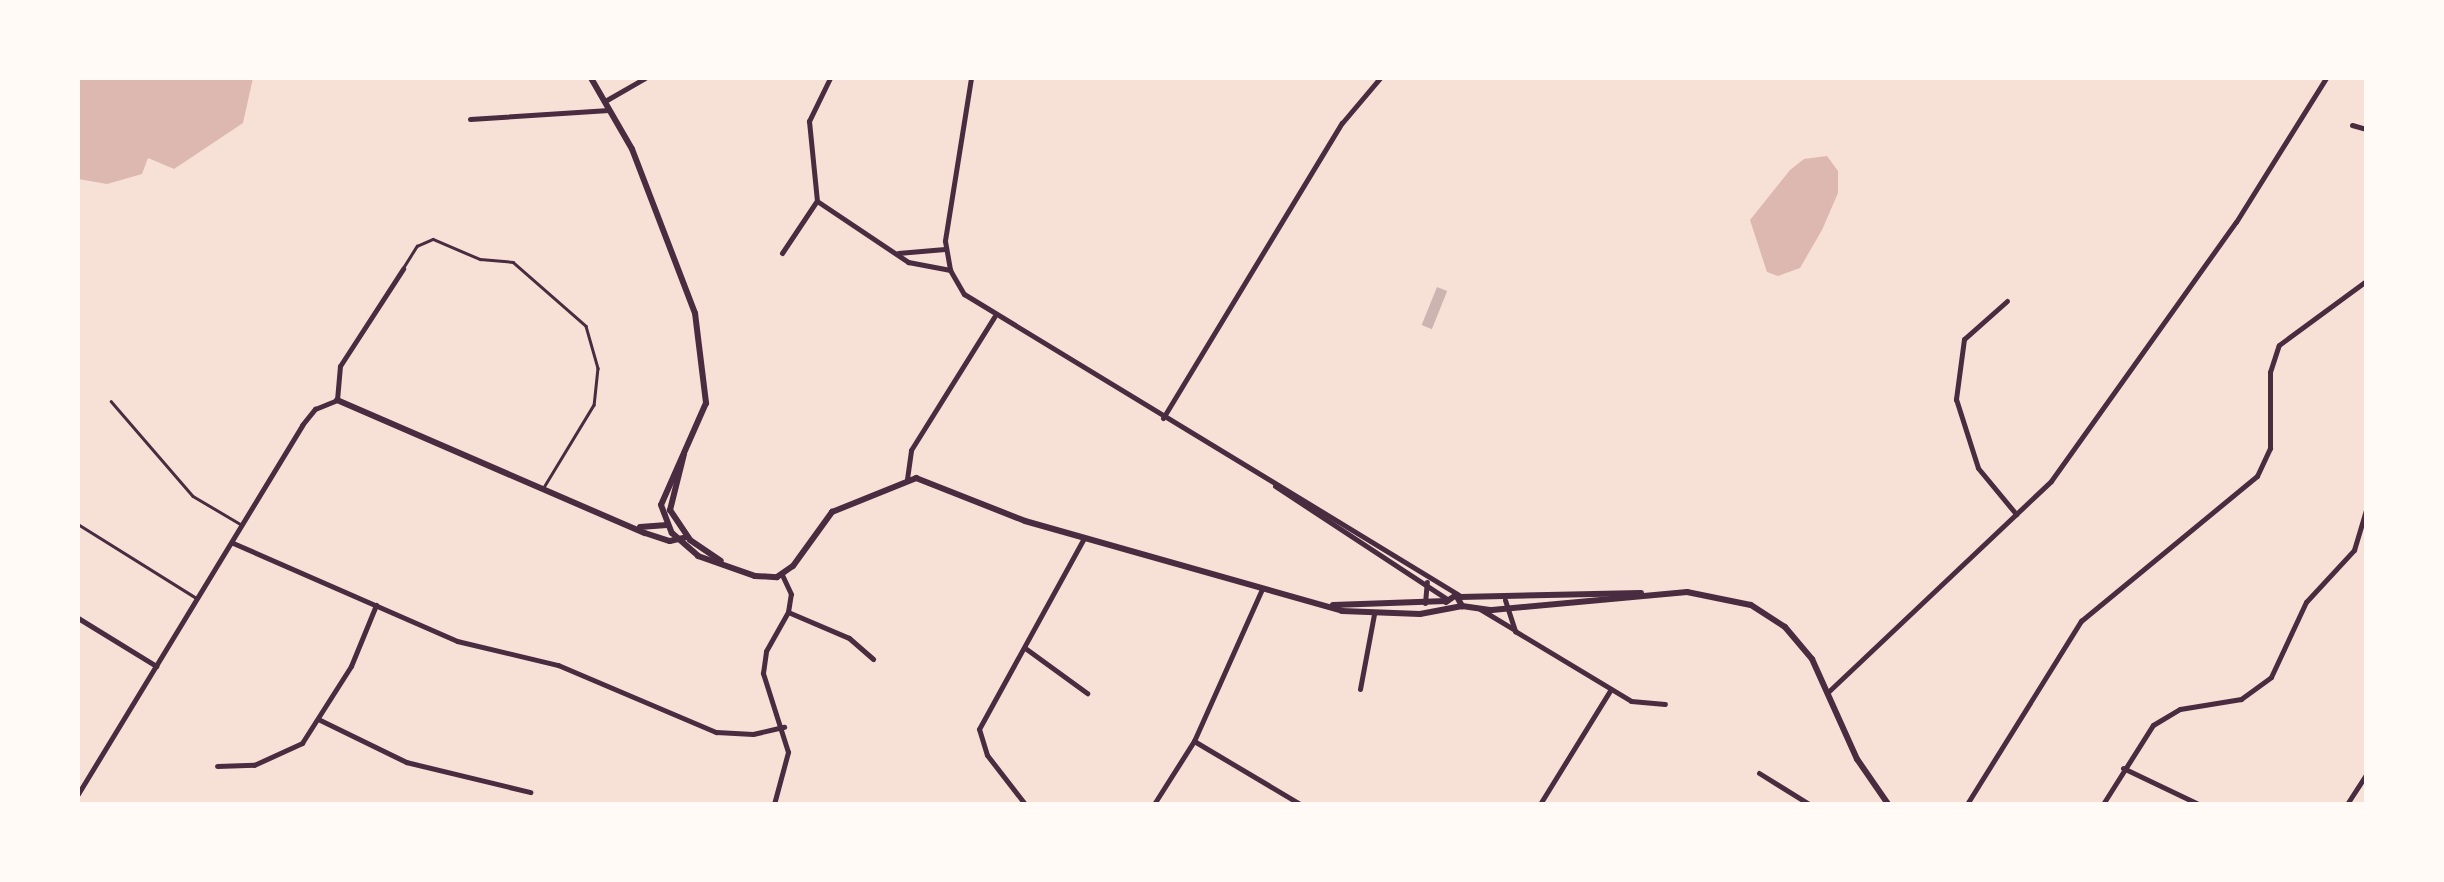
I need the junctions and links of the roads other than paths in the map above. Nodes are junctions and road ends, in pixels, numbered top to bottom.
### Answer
1 (591, 78) edge
2 (644, 78) edge
3 (830, 78) edge
4 (971, 78) edge
5 (1380, 78) edge
6 (2326, 78) edge
7 (605, 101) junction
8 (610, 110) junction
9 (470, 120) dead end
10 (2352, 125) dead end
11 (2366, 129) edge
12 (817, 201) junction
13 (945, 249) junction
14 (895, 253) junction
15 (782, 254) dead end
16 (402, 269) joint
17 (950, 270) junction
18 (2366, 281) edge
19 (2006, 301) dead end
20 (994, 317) junction
21 (337, 400) junction
22 (111, 401) dead end
23 (1162, 418) junction
24 (686, 449) junction
25 (1256, 473) junction
26 (907, 479) junction
27 (545, 486) junction
28 (2366, 510) edge
29 (2016, 515) junction
30 (78, 524) edge
31 (668, 525) junction
32 (243, 526) junction
33 (640, 527) junction
34 (681, 530) junction
35 (688, 537) junction
36 (1084, 538) junction
37 (679, 541) junction
38 (233, 543) junction
39 (722, 562) junction
40 (782, 574) junction
41 (1427, 582) junction
42 (1262, 587) junction
43 (1460, 596) junction
44 (198, 598) junction
45 (1447, 600) junction
46 (1425, 603) junction
47 (1505, 604) junction
48 (376, 605) junction
49 (1332, 605) junction
50 (1462, 606) junction
51 (1480, 609) junction
52 (1453, 611) junction
53 (788, 612) junction
54 (1374, 614) junction
55 (78, 618) edge
56 (1515, 630) junction
57 (1025, 648) junction
58 (874, 659) dead end
59 (156, 666) junction
60 (1360, 689) dead end
61 (1610, 689) junction
62 (1828, 692) junction
63 (1087, 693) dead end
64 (1665, 704) dead end
65 (320, 720) junction
66 (784, 727) junction
67 (1194, 742) junction
68 (217, 766) dead end
69 (2123, 768) junction
70 (1759, 773) dead end
71 (2366, 774) edge
72 (530, 792) dead end
73 (78, 794) edge
74 (774, 804) edge
75 (1026, 804) edge
76 (1154, 804) edge
77 (1300, 804) edge
78 (1540, 804) edge
79 (1808, 804) edge
80 (1888, 804) edge
81 (1967, 804) edge
82 (2103, 804) edge
83 (2198, 804) edge
84 (2347, 804) edge

1 - 7 street
2 - 7 street
3 - 12 street
4 - 13 street
5 - 23 street
6 - 29 street
7 - 8 street
8 - 9 street
8 - 24 street
10 - 11 street
12 - 14 street
12 - 15 street
13 - 14 street
13 - 17 street
14 - 17 street
16 - 21 street
16 - 27 lane
17 - 20 street
18 - 81 street
19 - 29 street
20 - 23 street
20 - 26 street
21 - 27 street
21 - 32 street
22 - 32 lane
23 - 25 street
24 - 31 street
24 - 34 street
25 - 41 street
25 - 43 street
26 - 36 street
26 - 40 street
27 - 33 street
28 - 69 street
29 - 62 street
30 - 44 lane
31 - 33 street
31 - 34 street
31 - 37 street
32 - 38 street
33 - 37 street
34 - 35 street
35 - 37 street
35 - 39 street
36 - 42 street
36 - 57 street
37 - 39 street
38 - 44 street
38 - 48 street
39 - 40 street
40 - 53 street
41 - 45 street
41 - 46 street
42 - 49 street
42 - 67 street
43 - 45 street
43 - 47 street
43 - 50 street
44 - 59 street
45 - 46 street
45 - 52 street
46 - 49 street
47 - 51 street
47 - 56 street
47 - 62 street
48 - 65 street
48 - 66 street
49 - 54 street
50 - 51 street
50 - 52 street
51 - 56 street
52 - 54 street
53 - 58 street
53 - 66 street
54 - 60 street
55 - 59 street
56 - 61 street
57 - 63 street
57 - 75 street
59 - 73 street
61 - 64 street
61 - 78 street
62 - 80 street
65 - 68 street
65 - 72 street
66 - 74 street
67 - 76 street
67 - 77 street
69 - 82 street
69 - 83 street
70 - 79 street
71 - 84 street

